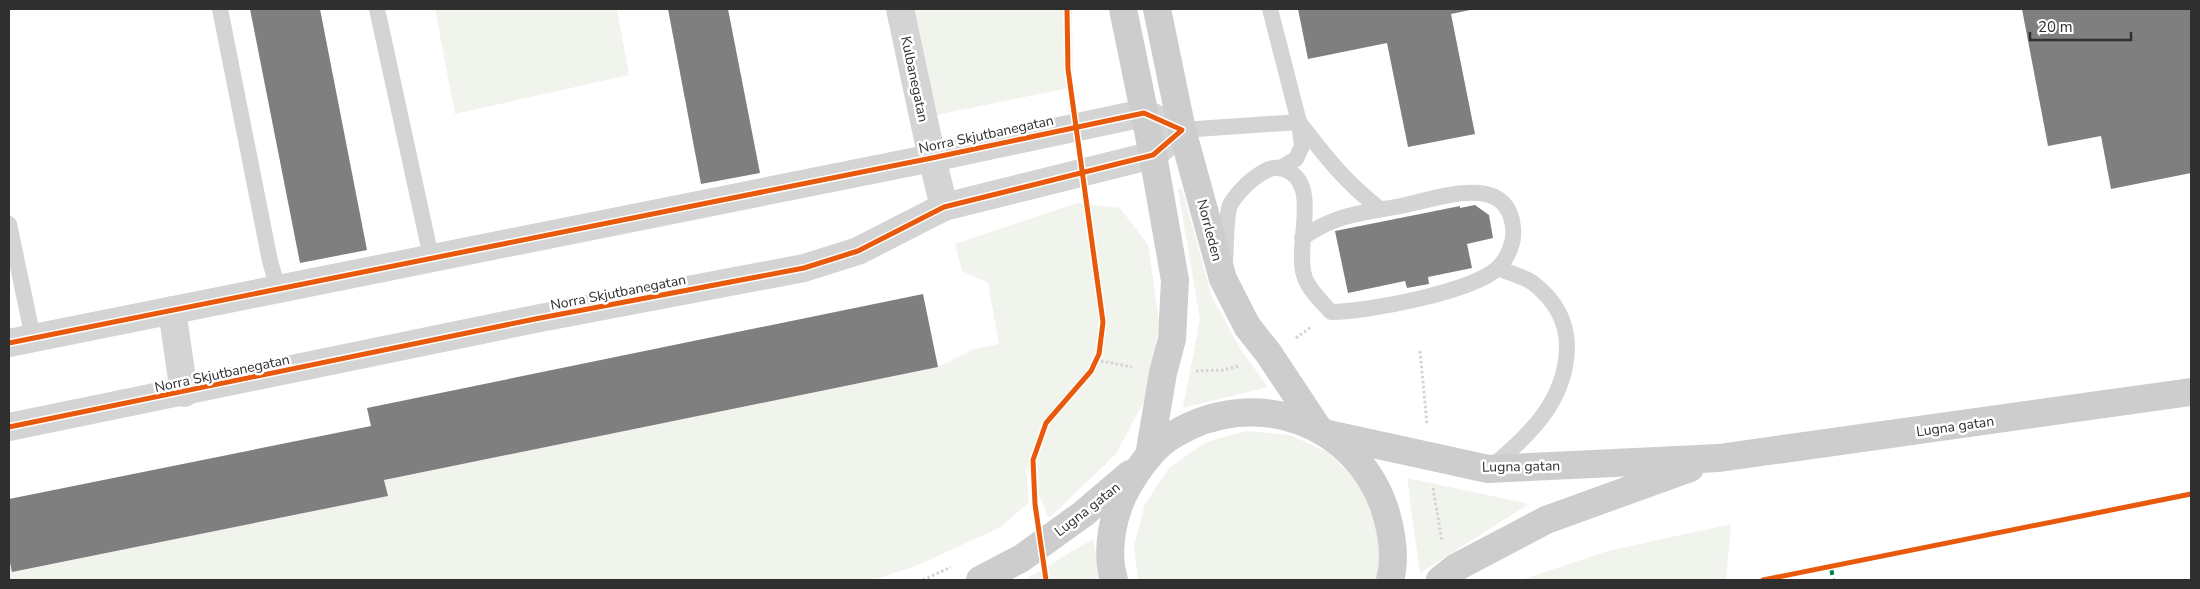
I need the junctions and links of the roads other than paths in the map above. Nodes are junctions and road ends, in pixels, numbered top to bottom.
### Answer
1 (220, 9) edge
2 (377, 9) edge
3 (900, 9) edge
4 (1123, 9) edge
5 (1157, 9) edge
6 (1270, 9) edge
7 (1144, 113) junction
8 (1299, 122) junction
9 (1182, 130) junction
10 (1153, 155) junction
11 (932, 158) junction
12 (1282, 167) junction
13 (944, 206) junction
14 (1380, 209) junction
15 (9, 224) edge
16 (1302, 238) junction
17 (431, 258) junction
18 (1498, 268) junction
19 (1223, 279) junction
20 (278, 289) junction
21 (172, 310) junction
22 (21, 340) edge
23 (184, 392) junction
24 (2191, 392) edge
25 (9, 427) edge
26 (1323, 431) junction
27 (1718, 458) junction
28 (1144, 461) junction
29 (1488, 469) junction
30 (980, 580) edge
31 (1114, 580) edge
32 (1390, 580) edge
33 (1440, 580) edge

1 - 20 lane
2 - 17 lane
3 - 11 street, Kulbanegatan
4 - 7 main road
5 - 9 main road, Norrleden
6 - 8 lane
7 - 9 street
7 - 10 main road
7 - 11 street, Norra Skjutbanegatan
8 - 9 lane
8 - 12 lane
8 - 14 lane
9 - 10 street, Norra Skjutbanegatan
9 - 19 main road, Norrleden
10 - 13 street, Norra Skjutbanegatan
10 - 28 main road
11 - 13 street, Kulbanegatan
11 - 17 street, Norra Skjutbanegatan
12 - 16 lane
12 - 19 lane
13 - 23 street, Norra Skjutbanegatan
14 - 16 lane
14 - 18 lane
15 - 22 lane
16 - 18 lane
17 - 20 street, Norra Skjutbanegatan
18 - 29 lane
19 - 26 main road, Norrleden
20 - 21 street, Norra Skjutbanegatan
21 - 22 street, Norra Skjutbanegatan
21 - 23 street
23 - 25 street, Norra Skjutbanegatan
24 - 27 main road, Lugna gatan
26 - 28 main road, Lugna gatan
26 - 29 main road, Lugna gatan
26 - 32 main road
27 - 29 main road, Lugna gatan
27 - 33 main road, Lugna gatan
28 - 30 main road, Lugna gatan
28 - 31 main road

